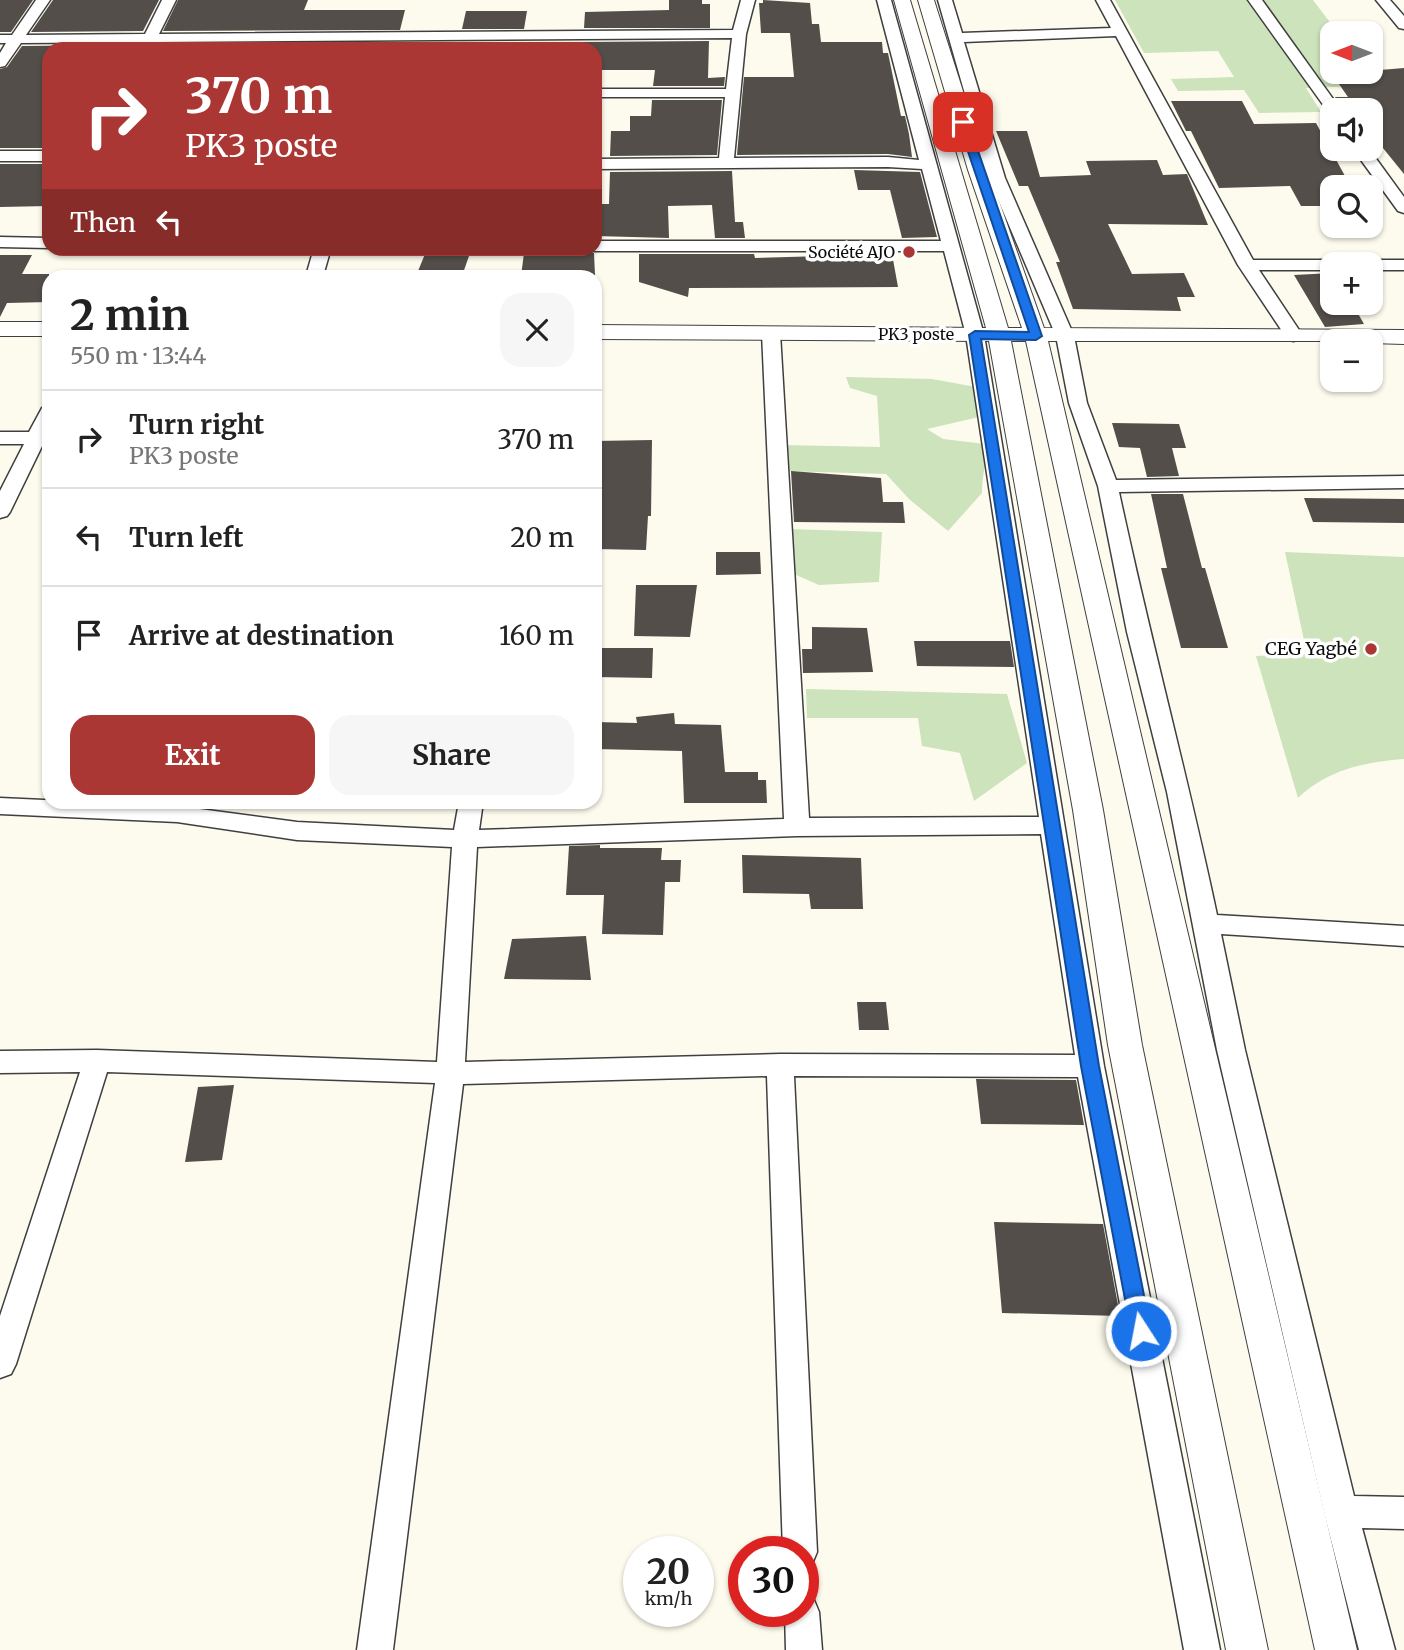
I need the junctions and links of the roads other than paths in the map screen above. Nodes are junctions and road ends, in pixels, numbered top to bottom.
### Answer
1 (43, 0) edge
2 (169, 0) edge
3 (748, 0) edge
4 (884, 0) edge
5 (902, 0) edge
6 (926, 0) edge
7 (945, 0) edge
8 (1103, 0) edge
9 (1255, 0) edge
10 (1383, 0) edge
11 (1404, 25) edge
12 (1121, 32) junction
13 (390, 34) junction
14 (739, 34) junction
15 (954, 38) junction
16 (7, 39) edge
17 (149, 39) junction
18 (236, 42) edge
19 (387, 42) edge
20 (0, 64) edge
21 (602, 93) edge
22 (735, 93) junction
23 (1325, 98) edge
24 (0, 156) edge
25 (42, 156) edge
26 (1371, 161) edge
27 (602, 164) edge
28 (726, 164) junction
29 (928, 165) junction
30 (1404, 208) edge
31 (0, 242) edge
32 (42, 243) edge
33 (602, 246) edge
34 (951, 246) junction
35 (1247, 265) junction
36 (1320, 265) edge
37 (1383, 265) edge
38 (1404, 265) edge
39 (0, 329) edge
40 (42, 329) edge
41 (602, 332) edge
42 (771, 333) junction
43 (987, 336) junction
44 (1050, 336) junction
45 (1294, 336) junction
46 (1404, 337) edge
47 (0, 438) edge
48 (42, 438) edge
49 (1404, 482) edge
50 (1108, 486) junction
51 (0, 512) edge
52 (0, 806) edge
53 (42, 806) edge
54 (184, 809) edge
55 (470, 809) edge
56 (1054, 825) junction
57 (797, 827) junction
58 (466, 839) junction
59 (1206, 924) junction
60 (1404, 936) edge
61 (97, 1061) junction
62 (0, 1062) edge
63 (780, 1065) junction
64 (1090, 1066) junction
65 (450, 1073) junction
66 (0, 1364) edge
67 (1341, 1512) junction
68 (1404, 1513) edge
69 (799, 1536) edge
70 (803, 1627) edge
71 (375, 1650) edge
72 (804, 1650) edge
73 (1202, 1650) edge
74 (1247, 1650) edge
75 (1336, 1650) edge
76 (1377, 1650) edge

1 - 16 street
2 - 17 street
3 - 14 street
4 - 29 street
5 - 43 street
6 - 44 street
7 - 15 street
8 - 12 street
9 - 23 street
10 - 11 street
12 - 15 street
12 - 35 street
13 - 14 street
13 - 18 street
13 - 19 street
14 - 22 street
15 - 44 street
16 - 17 street
16 - 20 street
17 - 18 street
21 - 22 street
22 - 28 street
24 - 25 street
26 - 30 street
27 - 28 street
28 - 29 street
29 - 34 street
31 - 32 street
33 - 34 street
34 - 43 street
35 - 36 street
35 - 45 street
37 - 38 street
39 - 40 street
41 - 42 street, PK3 poste
42 - 43 street, PK3 poste
42 - 57 street
43 - 44 street, PK3 poste
43 - 56 street
43 - 74 street
44 - 45 street, PK3 poste
44 - 50 street
44 - 75 street
45 - 46 street, PK3 poste
47 - 48 street
48 - 51 street
49 - 50 street
50 - 59 street
52 - 53 street
54 - 58 street
55 - 58 street
56 - 57 street
56 - 64 street
57 - 58 street
58 - 65 street
59 - 60 street
59 - 67 street
61 - 62 street
61 - 65 street
61 - 66 street
63 - 64 street
63 - 65 street
63 - 69 street
64 - 73 street
65 - 71 street
67 - 68 street
67 - 76 street
70 - 72 street

